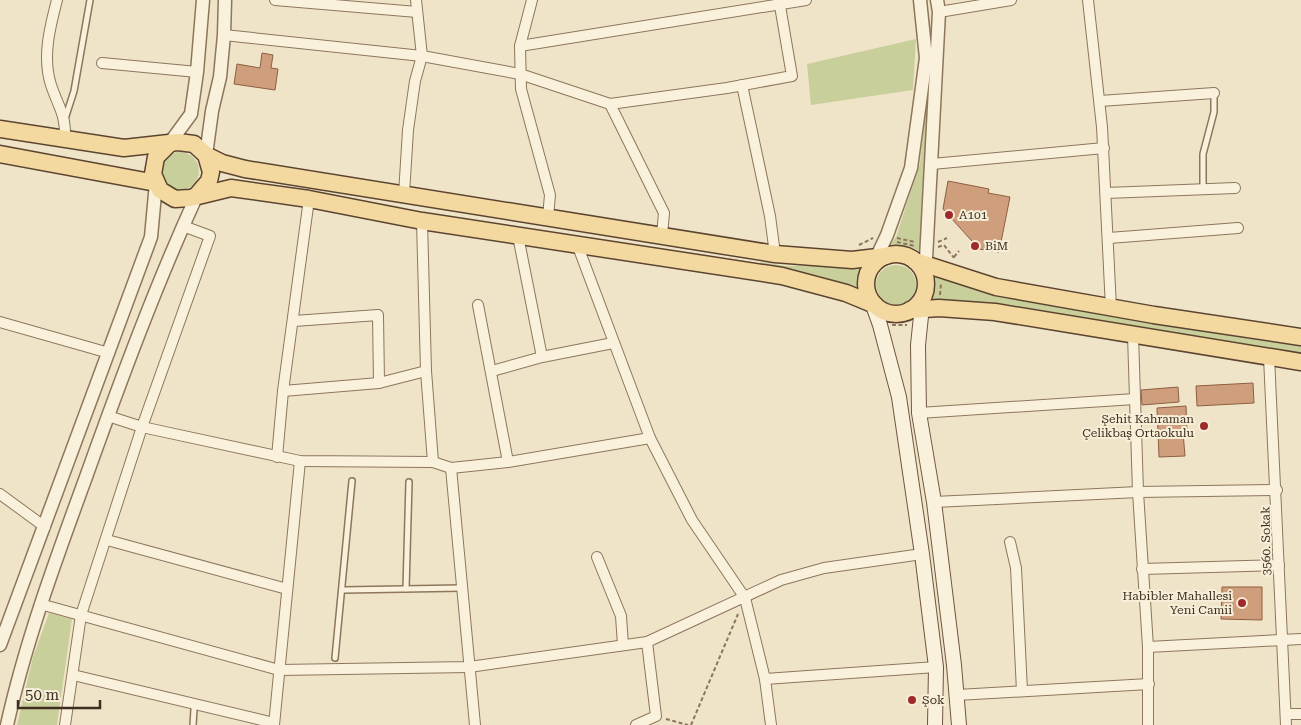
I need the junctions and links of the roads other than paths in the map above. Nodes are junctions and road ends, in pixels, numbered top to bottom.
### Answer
1 (57, 0) edge
2 (90, 0) edge
3 (203, 0) edge
4 (225, 0) edge
5 (274, 0) edge
6 (416, 0) edge
7 (532, 0) edge
8 (806, 0) edge
9 (920, 0) edge
10 (1011, 0) edge
11 (1088, 0) edge
12 (780, 2) edge
13 (938, 6) edge
14 (418, 12) junction
15 (224, 35) junction
16 (520, 46) junction
17 (422, 56) junction
18 (102, 63) dead end
19 (197, 72) junction
20 (520, 74) junction
21 (742, 85) junction
22 (1214, 93) joint
23 (1100, 101) junction
24 (610, 104) junction
25 (65, 119) junction
26 (0, 129) edge
27 (65, 140) junction
28 (169, 144) junction
29 (1104, 148) junction
30 (0, 154) edge
31 (206, 155) junction
32 (932, 164) junction
33 (156, 183) junction
34 (1235, 188) dead end
35 (1203, 189) junction
36 (1106, 193) junction
37 (404, 194) junction
38 (197, 196) junction
39 (309, 199) junction
40 (548, 217) junction
41 (422, 221) junction
42 (183, 226) junction
43 (1238, 228) dead end
44 (662, 235) junction
45 (518, 236) junction
46 (1109, 238) junction
47 (577, 244) junction
48 (775, 254) junction
49 (878, 261) junction
50 (922, 268) junction
51 (872, 302) junction
52 (478, 305) dead end
53 (919, 305) junction
54 (1111, 308) junction
55 (294, 321) junction
56 (0, 322) edge
57 (1133, 335) junction
58 (1301, 338) edge
59 (613, 343) junction
60 (109, 353) junction
61 (542, 357) junction
62 (1269, 357) junction
63 (1301, 362) edge
64 (426, 371) junction
65 (492, 371) junction
66 (379, 383) junction
67 (283, 391) junction
68 (1135, 399) junction
69 (919, 413) junction
70 (108, 416) junction
71 (142, 427) junction
72 (650, 438) junction
73 (277, 457) junction
74 (300, 461) junction
75 (433, 462) junction
76 (508, 462) junction
77 (451, 468) junction
78 (352, 481) dead end
79 (409, 482) dead end
80 (1277, 490) junction
81 (1138, 492) junction
82 (0, 494) edge
83 (934, 502) junction
84 (44, 527) junction
85 (107, 540) junction
86 (1010, 542) dead end
87 (922, 554) junction
88 (597, 557) dead end
89 (1279, 565) junction
90 (1142, 569) junction
91 (462, 588) junction
92 (287, 589) junction
93 (406, 589) junction
94 (343, 590) junction
95 (745, 598) junction
96 (40, 604) junction
97 (82, 615) junction
98 (1301, 639) edge
99 (1281, 640) junction
100 (647, 642) junction
101 (0, 645) edge
102 (623, 645) junction
103 (1148, 647) junction
104 (335, 658) dead end
105 (469, 667) junction
106 (936, 667) junction
107 (279, 670) junction
108 (73, 675) junction
109 (765, 678) junction
110 (1149, 684) junction
111 (1022, 691) junction
112 (957, 694) junction
113 (194, 709) dead end
114 (1286, 714) junction
115 (1301, 714) edge
116 (274, 724) edge
117 (6, 725) edge
118 (65, 725) edge
119 (193, 725) edge
120 (474, 725) edge
121 (636, 725) edge
122 (771, 725) edge
123 (935, 725) edge
124 (959, 725) edge
125 (1148, 725) edge
126 (1286, 725) edge

1 - 25 street
2 - 25 lane
3 - 19 street
4 - 15 street
5 - 14 street
6 - 14 street
7 - 16 street
8 - 12 street
9 - 49 street
10 - 13 street
11 - 23 street
12 - 16 street
12 - 21 street
13 - 32 street
14 - 17 street
15 - 17 street
15 - 31 street
16 - 20 street
17 - 20 street
17 - 37 street
18 - 19 street
19 - 28 street
20 - 24 street
20 - 40 street
21 - 24 street
21 - 48 street
22 - 23 street
22 - 35 lane
23 - 29 street
24 - 44 street
25 - 27 street
26 - 27 main road
27 - 28 main road
28 - 31 main road
28 - 33 main road
29 - 32 street
29 - 36 street
30 - 33 main road
31 - 37 main road
31 - 38 main road
32 - 50 street
33 - 38 main road
33 - 60 street
34 - 35 street
35 - 36 street
36 - 46 street
37 - 40 main road
38 - 39 main road
38 - 42 street
39 - 41 main road
39 - 55 street
40 - 44 main road
41 - 45 main road
41 - 64 street
42 - 70 street
42 - 71 street
43 - 46 street
44 - 48 main road
45 - 47 main road
45 - 61 street
46 - 54 street
47 - 51 main road
47 - 59 street
48 - 49 main road
49 - 50 main road
49 - 51 main road
50 - 53 main road
50 - 54 main road
51 - 53 main road
51 - 87 main road
52 - 65 street
53 - 57 main road
53 - 69 main road
54 - 58 main road
55 - 66 street
55 - 67 street
56 - 60 street
57 - 62 main road
57 - 68 street
59 - 61 street
59 - 72 street
60 - 84 street
61 - 65 street
62 - 63 main road
62 - 80 street, 3560. Sokak
64 - 66 street
64 - 75 street
65 - 76 street
66 - 67 street
67 - 73 street
68 - 69 street
68 - 81 street
69 - 83 main road
70 - 71 street
70 - 96 street
71 - 73 street
71 - 85 street
72 - 76 street
72 - 95 street
73 - 74 street
74 - 75 street
74 - 92 street
75 - 77 street
76 - 77 street
77 - 91 street
78 - 94 lane
79 - 93 lane
80 - 81 street
80 - 89 street, 3560. Sokak
81 - 83 street
81 - 90 street
82 - 84 street
83 - 112 main road
84 - 101 street
85 - 92 street
85 - 97 street
86 - 111 street
87 - 95 street
87 - 106 main road
88 - 102 street
89 - 90 street
89 - 99 street, 3560. Sokak
90 - 103 street
91 - 93 lane
91 - 105 street
92 - 107 street
93 - 94 lane
94 - 104 lane
95 - 100 street
95 - 109 street
96 - 97 street
96 - 117 street
97 - 107 street
97 - 108 street
98 - 99 street
99 - 103 street
99 - 114 street, 3560. Sokak
100 - 102 street
100 - 121 street
102 - 105 street
103 - 110 street
105 - 107 street
105 - 120 street
106 - 109 street
106 - 123 main road
107 - 116 street
108 - 116 street
108 - 118 street
109 - 122 street
110 - 111 street
110 - 125 street
111 - 112 street
112 - 124 main road
113 - 119 lane
114 - 115 street
114 - 126 street, 3560. Sokak

